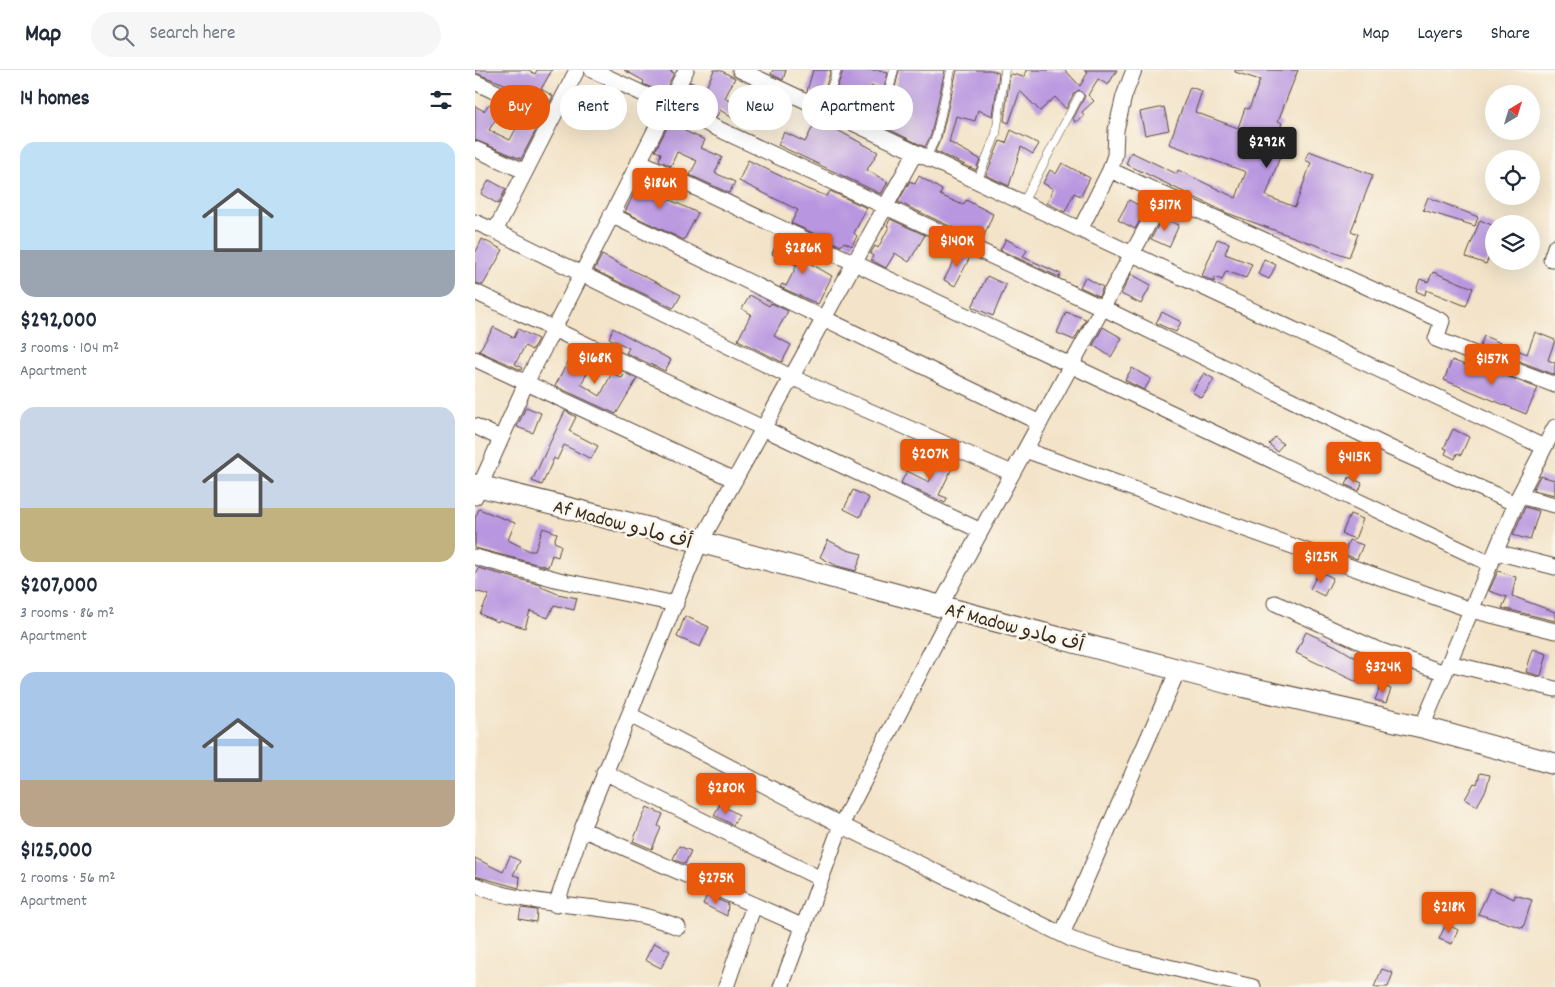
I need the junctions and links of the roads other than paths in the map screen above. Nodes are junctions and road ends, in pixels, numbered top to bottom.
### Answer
1 (577, 70) edge
2 (592, 70) edge
3 (686, 70) edge
4 (740, 70) edge
5 (837, 70) edge
6 (894, 70) edge
7 (951, 70) edge
8 (1005, 70) edge
9 (1134, 70) edge
10 (757, 74) edge
11 (475, 82) edge
12 (678, 85) edge
13 (832, 85) edge
14 (637, 92) edge
15 (1079, 96) dead end
16 (802, 98) edge
17 (552, 119) junction
18 (655, 130) edge
19 (718, 130) edge
20 (867, 130) edge
21 (878, 135) junction
22 (475, 149) edge
23 (920, 155) junction
24 (639, 161) junction
25 (1110, 170) junction
26 (524, 171) junction
27 (977, 182) junction
28 (1164, 195) junction
29 (1023, 203) junction
30 (885, 208) junction
31 (611, 216) junction
32 (475, 222) edge
33 (1080, 230) junction
34 (495, 231) junction
35 (1555, 247) edge
36 (1132, 254) junction
37 (1555, 259) edge
38 (855, 263) junction
39 (581, 273) junction
40 (475, 292) edge
41 (1103, 308) junction
42 (824, 319) junction
43 (553, 329) junction
44 (475, 359) edge
45 (1071, 365) junction
46 (791, 377) junction
47 (527, 383) junction
48 (1555, 385) edge
49 (1040, 423) junction
50 (475, 426) edge
51 (763, 430) junction
52 (500, 438) junction
53 (1551, 438) edge
54 (1025, 450) junction
55 (1012, 473) junction
56 (735, 480) junction
57 (477, 489) edge
58 (1518, 500) junction
59 (1555, 505) edge
60 (981, 531) junction
61 (700, 543) junction
62 (475, 557) edge
63 (1493, 558) junction
64 (1555, 567) edge
65 (1275, 603) dead end
66 (676, 604) junction
67 (946, 607) junction
68 (1471, 610) junction
69 (1555, 631) edge
70 (1447, 668) junction
71 (1178, 670) junction
72 (1555, 689) edge
73 (630, 715) junction
74 (1422, 727) junction
75 (1555, 764) edge
76 (605, 772) junction
77 (841, 824) junction
78 (582, 829) junction
79 (821, 879) junction
80 (475, 885) edge
81 (556, 905) junction
82 (754, 905) junction
83 (803, 927) junction
84 (677, 928) dead end
85 (1062, 934) junction
86 (1244, 986) edge
87 (725, 987) edge
88 (781, 987) edge

1 - 17 street
2 - 14 street
3 - 12 street
4 - 10 street
5 - 13 lane
6 - 21 lane
7 - 23 lane
8 - 27 lane
9 - 25 street
10 - 16 street
11 - 17 street
15 - 29 lane
17 - 26 street
18 - 24 street
19 - 30 street
20 - 21 street
21 - 23 street
22 - 26 street
23 - 27 street
23 - 30 street
24 - 31 street
24 - 38 street
25 - 28 street
25 - 33 street
26 - 34 street
27 - 29 street
28 - 36 street
28 - 48 street
29 - 33 street
30 - 38 street
30 - 41 street
31 - 39 street
31 - 42 street
32 - 34 street
33 - 36 street
34 - 39 street
35 - 37 street
36 - 41 street
36 - 53 street
38 - 42 street
38 - 45 street
39 - 43 street
39 - 46 street
40 - 43 street
41 - 45 street
41 - 58 street
42 - 46 street
42 - 49 street
43 - 47 street
43 - 51 street
44 - 47 street
45 - 49 street
45 - 63 street
46 - 51 street
46 - 55 street
47 - 52 street
47 - 56 street
49 - 54 street
50 - 52 street
51 - 56 street
51 - 60 street
52 - 57 street
53 - 58 street
54 - 55 street
54 - 68 street
55 - 60 street
56 - 61 street
57 - 61 street, Af Madow أف مادو
58 - 59 street
58 - 63 street
60 - 67 street
61 - 66 street
61 - 67 street, Af Madow أف مادو
62 - 66 street
63 - 64 street
63 - 68 street
65 - 70 street
66 - 73 street
67 - 71 street, Af Madow أف مادو
67 - 77 street
68 - 69 street
68 - 70 street
70 - 72 street
70 - 74 street
71 - 74 street, Af Madow أف مادو
71 - 85 street
73 - 76 street
73 - 77 street
74 - 75 street, Af Madow أف مادو
76 - 78 street
76 - 79 street
77 - 79 street
77 - 85 street
78 - 81 street
78 - 82 street
79 - 83 street
80 - 81 street
81 - 84 street
82 - 83 street
82 - 87 street
83 - 88 street
85 - 86 street

